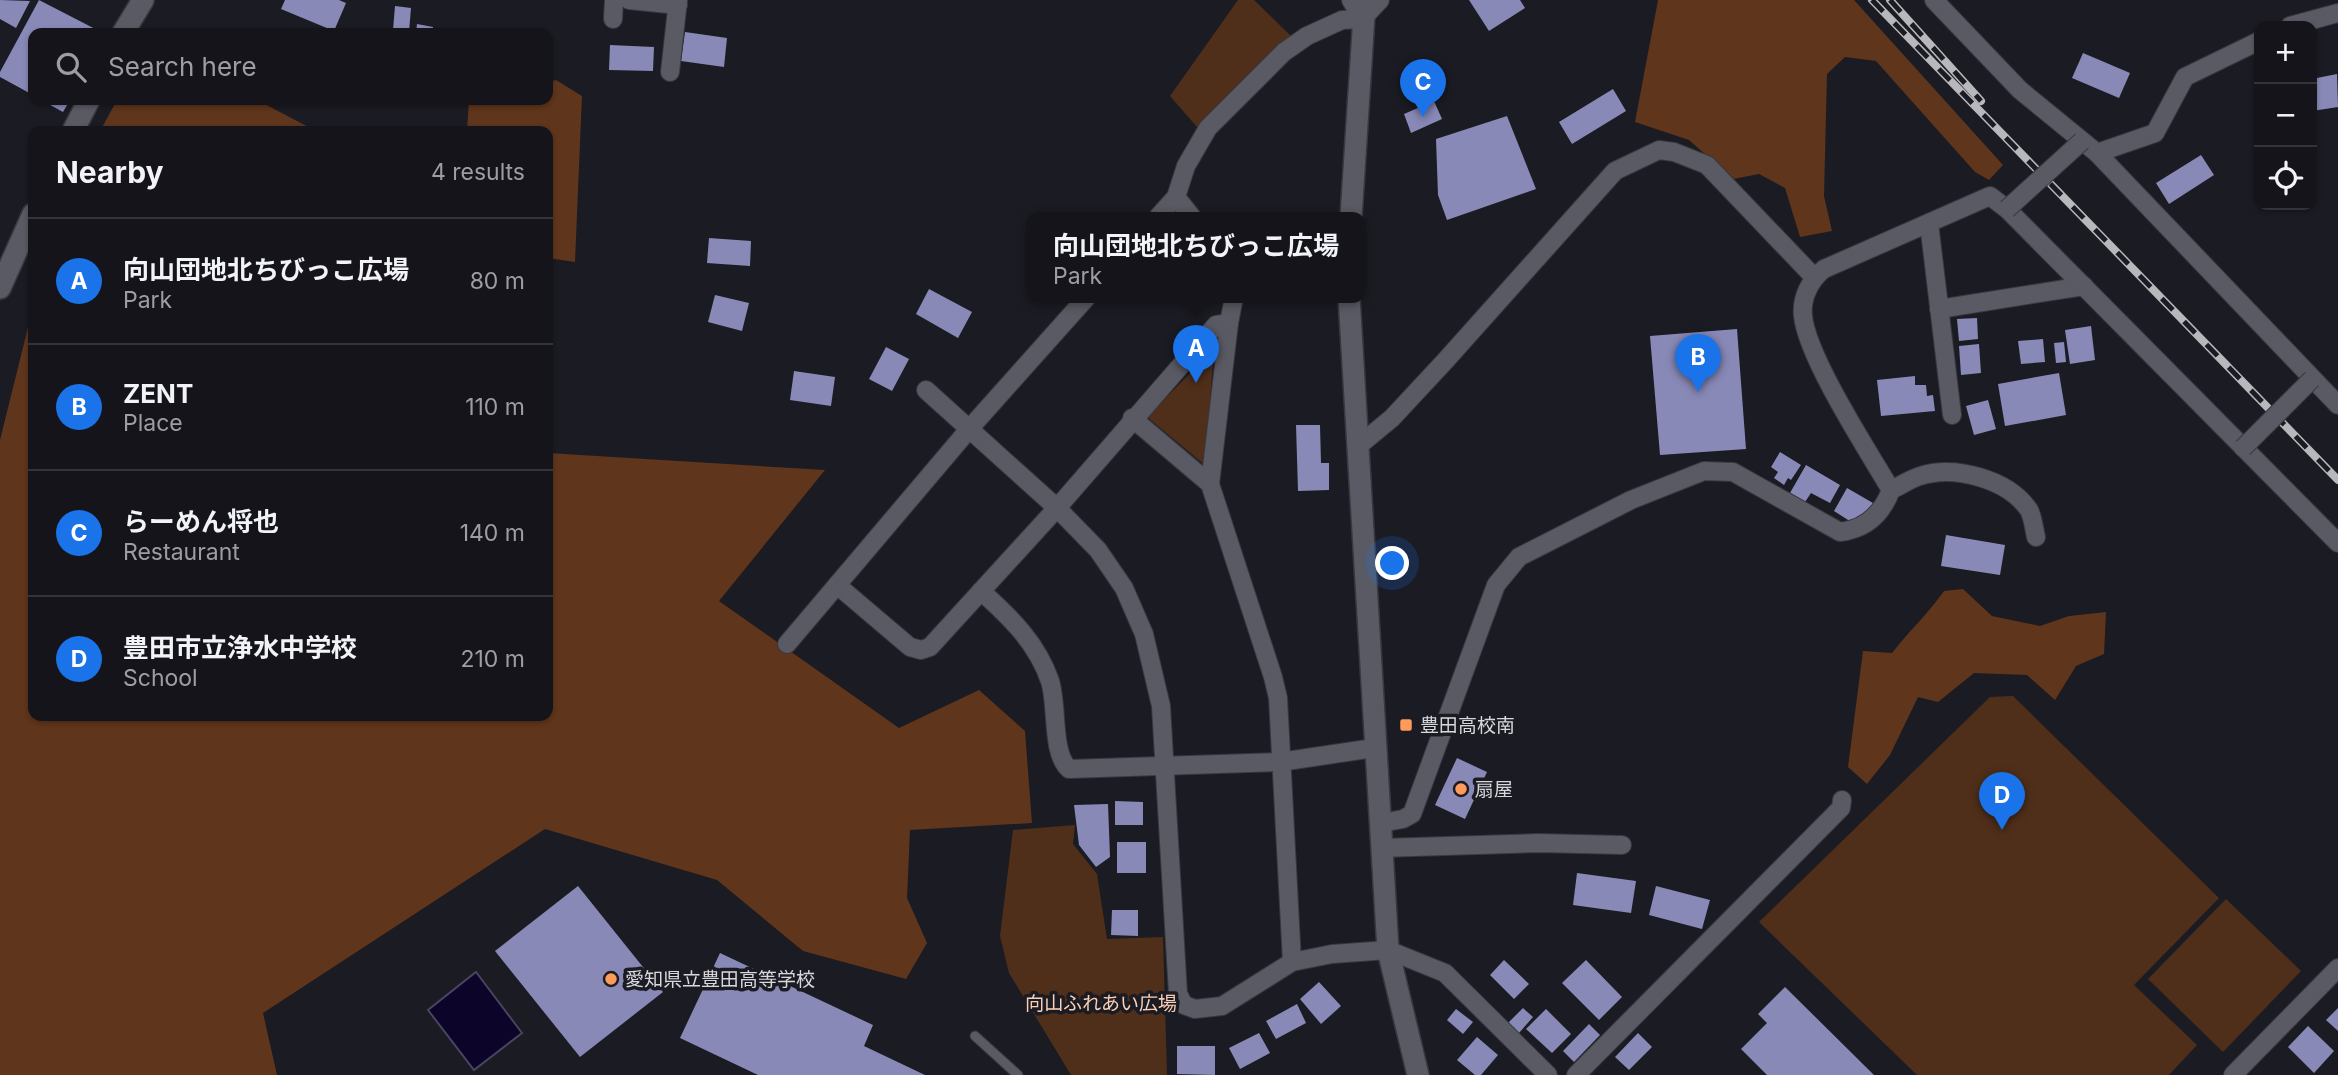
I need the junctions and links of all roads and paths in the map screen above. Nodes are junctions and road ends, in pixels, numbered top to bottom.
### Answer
1 (143, 0) edge
2 (614, 0) edge
3 (629, 0) edge
4 (1351, 0) edge
5 (1380, 0) edge
6 (1934, 0) edge
7 (678, 2) edge
8 (1364, 9) edge
9 (2338, 13) edge
10 (613, 19) dead end
11 (2308, 21) edge
12 (126, 28) edge
13 (2254, 43) edge
14 (670, 72) dead end
15 (86, 105) edge
16 (76, 126) edge
17 (2082, 141) junction
18 (2097, 153) junction
19 (1175, 197) junction
20 (2007, 209) junction
21 (1162, 212) edge
22 (1188, 212) edge
23 (1351, 212) edge
24 (1929, 223) junction
25 (28, 225) edge
26 (1814, 276) junction
27 (2084, 286) junction
28 (0, 288) edge
29 (1082, 303) edge
30 (1233, 303) edge
31 (1349, 303) edge
32 (1939, 309) junction
33 (1229, 323) junction
34 (2312, 379) junction
35 (926, 390) dead end
36 (2338, 405) edge
37 (1952, 415) dead end
38 (1132, 418) junction
39 (970, 428) junction
40 (1357, 447) junction
41 (2243, 448) junction
42 (1210, 484) junction
43 (1891, 490) junction
44 (1057, 508) junction
45 (2036, 537) dead end
46 (2338, 544) edge
47 (838, 585) junction
48 (981, 592) junction
49 (787, 644) dead end
50 (1374, 748) junction
51 (1280, 762) junction
52 (1165, 767) junction
53 (1842, 800) dead end
54 (1381, 823) junction
55 (1622, 845) dead end
56 (1381, 848) junction
57 (1388, 950) junction
58 (1292, 962) junction
59 (2338, 968) edge
60 (975, 1036) dead end
61 (1018, 1075) edge
62 (1418, 1075) edge
63 (1548, 1075) edge
64 (1576, 1075) edge
65 (2233, 1075) edge

1 - 12 street
2 - 10 street
3 - 7 street
4 - 8 street
5 - 8 street
6 - 17 street
7 - 14 street
8 - 19 street
8 - 23 street
9 - 11 street
13 - 18 street
15 - 16 street
17 - 18 street
17 - 20 street, bridge
18 - 34 street
19 - 21 street
19 - 22 street
20 - 24 street
20 - 27 street
24 - 26 street
24 - 32 street
25 - 28 street
26 - 40 street
26 - 43 street
27 - 32 street
27 - 41 street
29 - 39 street
30 - 33 street
31 - 40 street
32 - 37 street
33 - 38 street
33 - 42 street
34 - 36 street
34 - 41 street, bridge
35 - 39 street
38 - 42 street
38 - 44 street
39 - 44 street
39 - 47 street
40 - 50 street
41 - 46 street
42 - 51 street
43 - 45 street
43 - 54 street
44 - 48 street
44 - 52 street
47 - 48 street
47 - 49 street
48 - 52 street
50 - 51 street
50 - 54 street
51 - 52 street
51 - 58 street
52 - 58 street
53 - 64 street
54 - 56 street
55 - 56 street
56 - 57 street
57 - 58 street
57 - 62 street
57 - 63 street
59 - 65 street
60 - 61 lane

